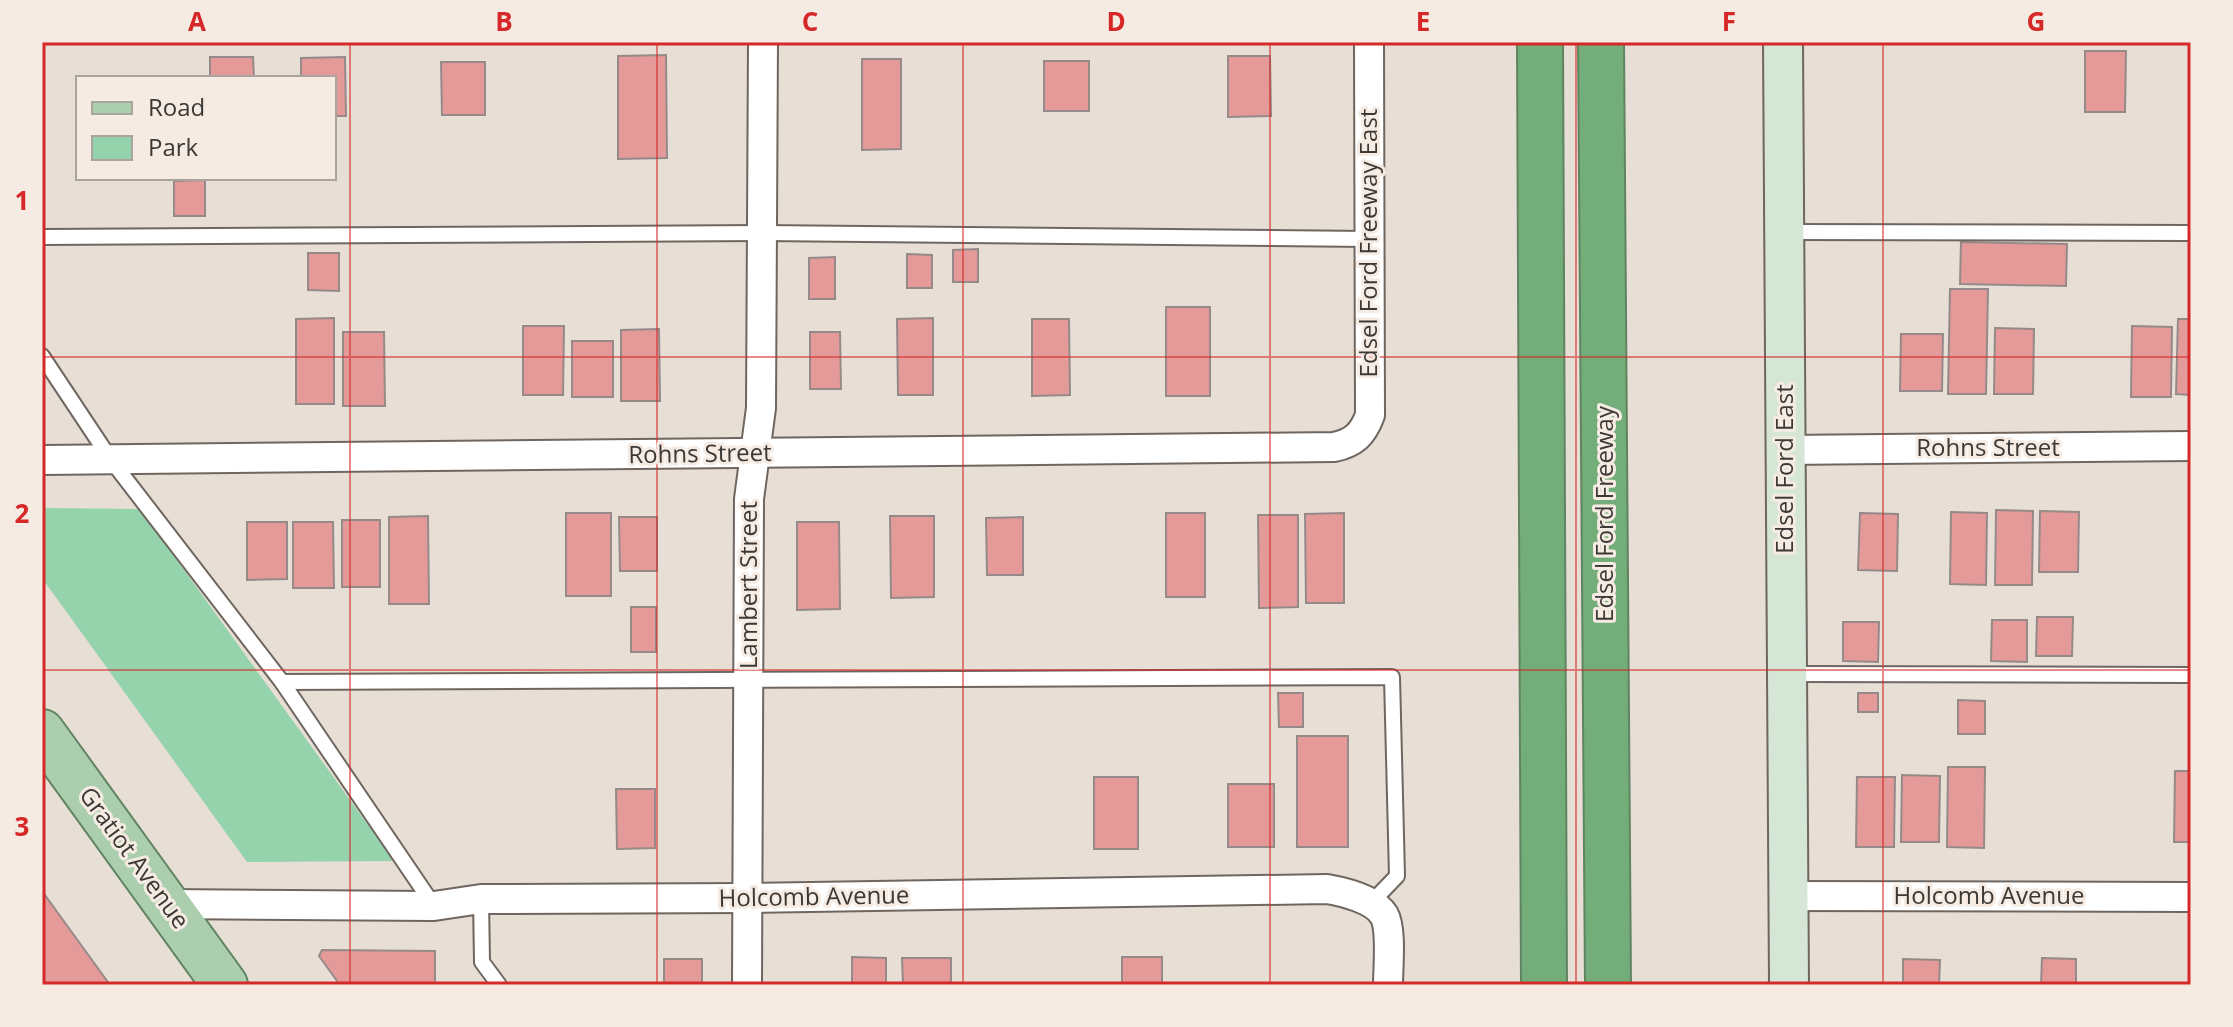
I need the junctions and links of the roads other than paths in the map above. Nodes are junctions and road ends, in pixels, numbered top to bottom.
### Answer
1 (763, 42) edge
2 (1369, 42) edge
3 (1540, 42) edge
4 (1601, 42) edge
5 (1783, 42) edge
6 (1784, 232) junction
7 (762, 233) junction
8 (2191, 233) edge
9 (42, 237) edge
10 (1369, 239) junction
11 (42, 356) edge
12 (1355, 439) joint
13 (2191, 446) edge
14 (1785, 450) junction
15 (754, 453) junction
16 (42, 460) edge
17 (111, 460) junction
18 (1786, 674) junction
19 (2191, 675) edge
20 (748, 681) junction
21 (282, 682) junction
22 (42, 732) edge
23 (1787, 896) junction
24 (2191, 897) edge
25 (748, 898) junction
26 (481, 899) junction
27 (166, 904) junction
28 (1370, 904) junction
29 (434, 906) junction
30 (225, 985) edge
31 (499, 985) edge
32 (747, 985) edge
33 (1388, 985) edge
34 (1544, 985) edge
35 (1608, 985) edge
36 (1789, 985) edge

1 - 7 street, Lambert Street
2 - 10 street, Edsel Ford Freeway East
3 - 34 highway
4 - 35 highway, Edsel Ford Freeway
5 - 6 street, Edsel Ford East
6 - 8 lane
6 - 14 street, Edsel Ford East
7 - 9 lane
7 - 10 lane
7 - 15 street, Lambert Street
10 - 12 street, Edsel Ford Freeway East
11 - 17 lane
12 - 15 street, Rohns Street
13 - 14 street, Rohns Street
14 - 18 street, Edsel Ford East
15 - 17 street, Rohns Street
15 - 20 street, Lambert Street
16 - 17 street, Rohns Street
17 - 21 lane
18 - 19 lane
18 - 23 street, Edsel Ford East
20 - 21 lane
20 - 25 street, Lambert Street
20 - 28 lane
21 - 29 lane
22 - 27 main road, Gratiot Avenue
23 - 24 street, Holcomb Avenue
23 - 36 street, Edsel Ford East
25 - 26 street, Holcomb Avenue
25 - 28 street, Holcomb Avenue
25 - 32 street, Lambert Street
26 - 29 street, Holcomb Avenue
26 - 31 lane
27 - 29 street, Holcomb Avenue
27 - 30 main road, Gratiot Avenue
28 - 33 street

